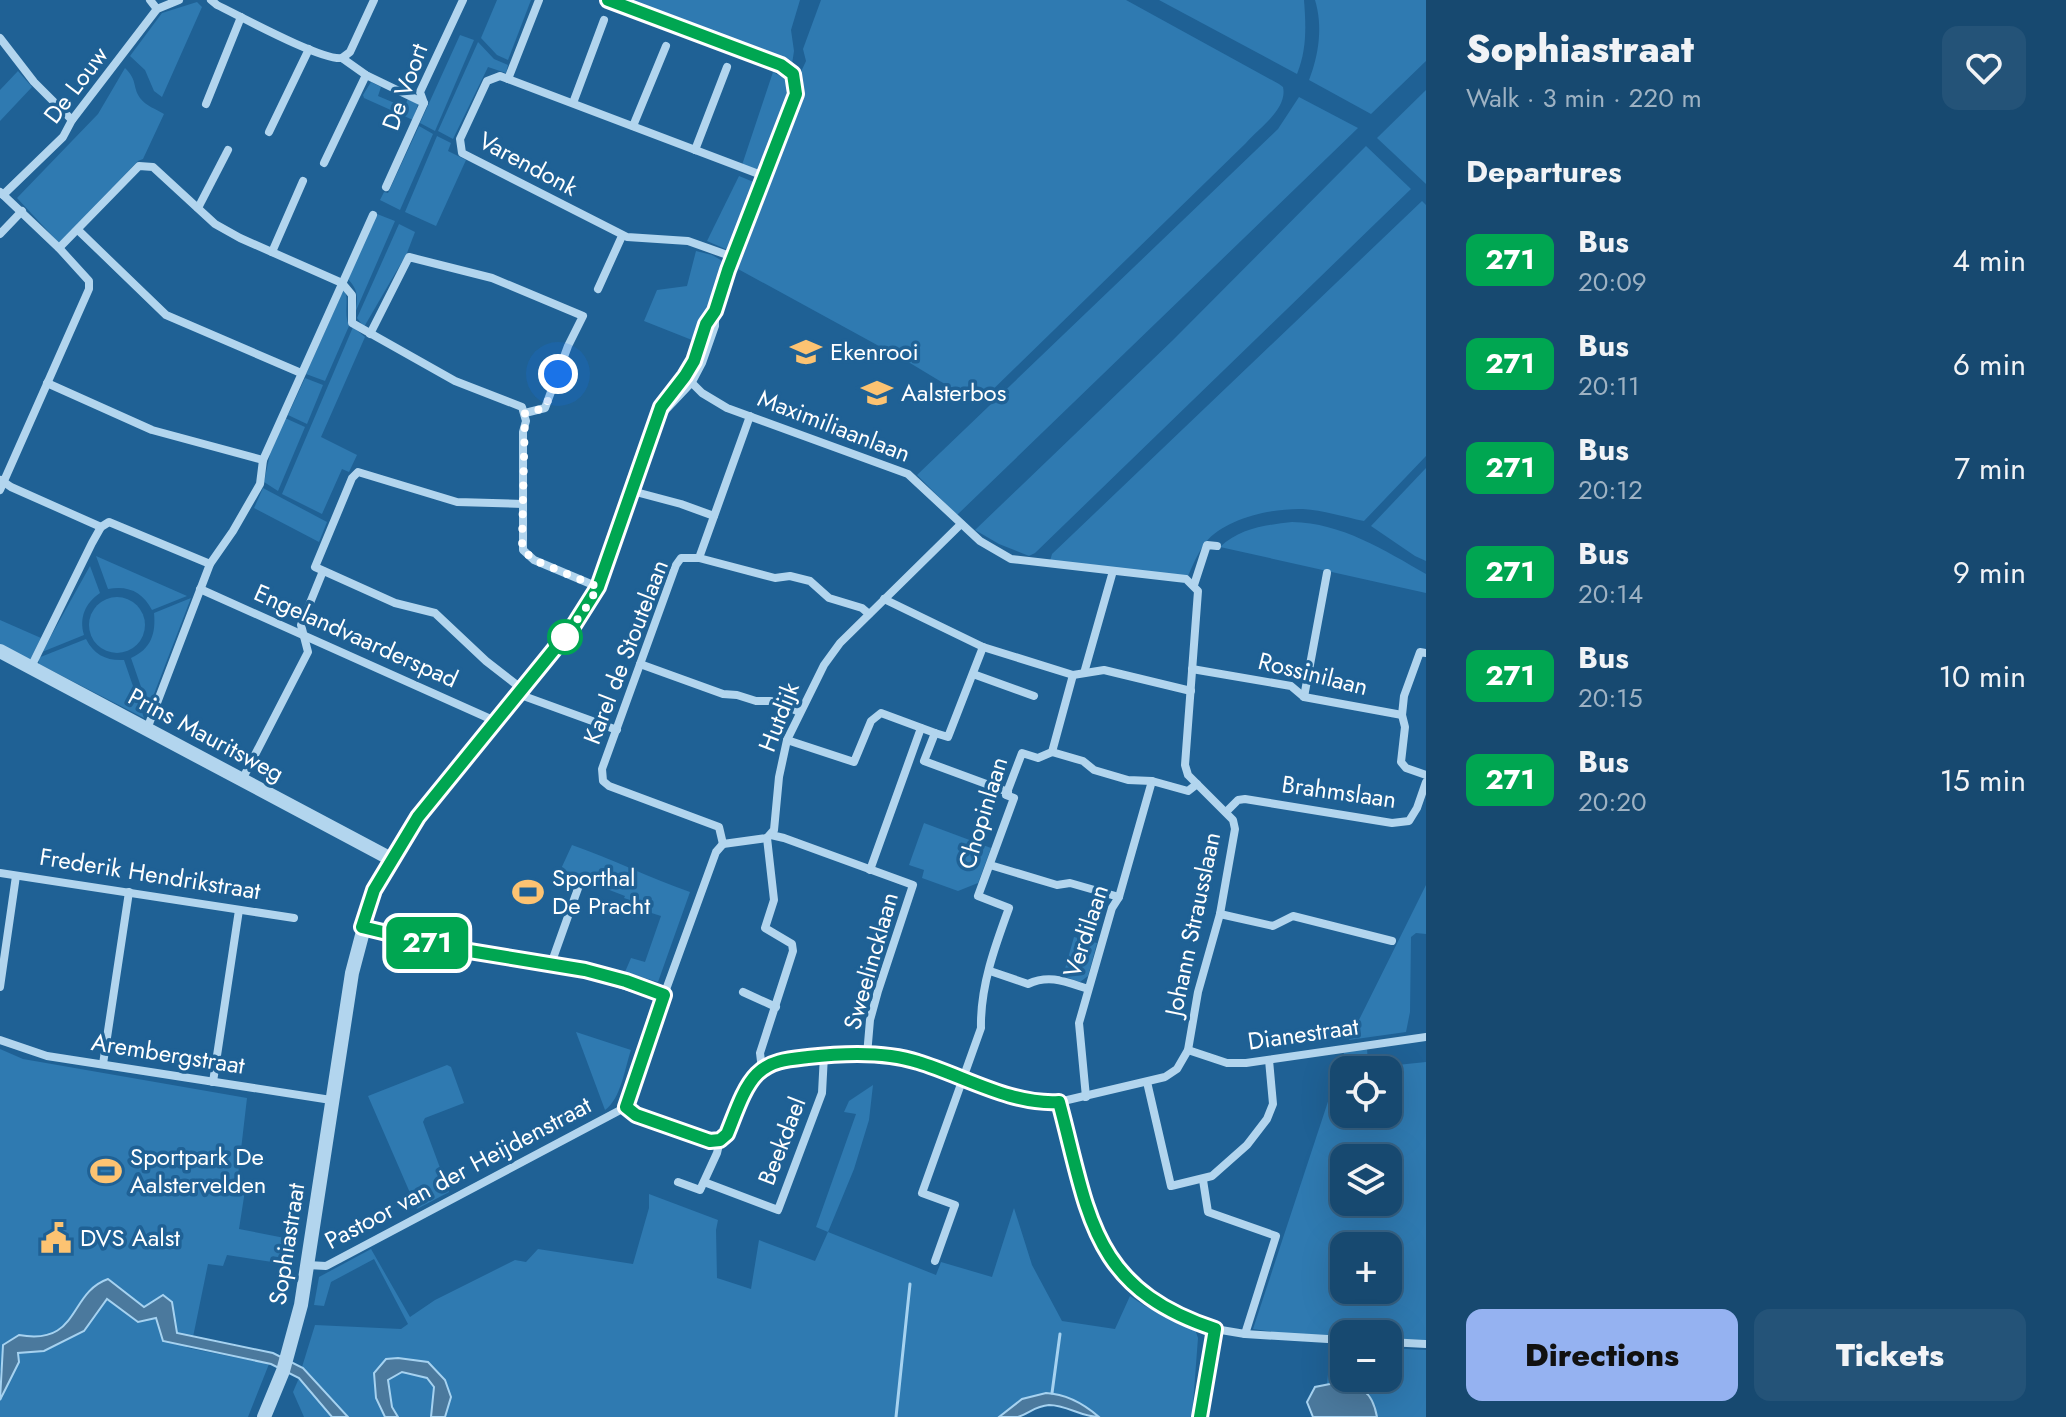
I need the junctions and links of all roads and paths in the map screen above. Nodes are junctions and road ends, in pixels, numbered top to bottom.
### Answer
1 (150, 0) edge
2 (179, 0) edge
3 (211, 0) edge
4 (374, 0) edge
5 (463, 0) edge
6 (539, 0) edge
7 (608, 0) edge
8 (157, 9) junction
9 (241, 17) junction
10 (604, 20) dead end
11 (0, 38) edge
12 (666, 46) dead end
13 (309, 49) junction
14 (342, 58) junction
15 (727, 67) dead end
16 (366, 75) junction
17 (508, 79) junction
18 (424, 103) junction
19 (573, 103) junction
20 (206, 104) dead end
21 (72, 120) junction
22 (633, 126) junction
23 (269, 132) dead end
24 (228, 150) dead end
25 (695, 150) junction
26 (324, 163) dead end
27 (764, 176) junction
28 (303, 181) dead end
29 (386, 187) dead end
30 (2, 193) edge
31 (198, 208) junction
32 (22, 211) junction
33 (373, 215) dead end
34 (78, 230) junction
35 (0, 234) edge
36 (622, 236) junction
37 (59, 248) junction
38 (272, 252) junction
39 (733, 257) junction
40 (342, 283) junction
41 (598, 289) dead end
42 (370, 334) junction
43 (301, 373) junction
44 (688, 379) junction
45 (47, 383) junction
46 (525, 413) junction
47 (750, 416) junction
48 (263, 460) junction
49 (1, 484) edge
50 (632, 491) junction
51 (523, 504) junction
52 (714, 516) junction
53 (961, 524) junction
54 (101, 527) junction
55 (1217, 546) dead end
56 (699, 558) junction
57 (210, 564) junction
58 (319, 569) junction
59 (1113, 571) junction
60 (1327, 573) dead end
61 (1194, 585) junction
62 (598, 587) junction
63 (200, 589) junction
64 (884, 599) junction
65 (869, 614) junction
66 (304, 637) junction
67 (983, 647) junction
68 (0, 651) edge
69 (1426, 653) edge
70 (640, 664) junction
71 (31, 667) junction
72 (1192, 669) junction
73 (1084, 673) junction
74 (973, 674) junction
75 (1073, 675) junction
76 (520, 691) junction
77 (1191, 691) junction
78 (1034, 696) dead end
79 (1304, 697) junction
80 (800, 712) junction
81 (1402, 715) junction
82 (495, 721) junction
83 (921, 728) junction
84 (147, 729) junction
85 (617, 730) junction
86 (935, 733) junction
87 (787, 740) junction
88 (1052, 752) junction
89 (1426, 775) edge
90 (243, 778) junction
91 (1152, 781) junction
92 (1426, 782) edge
93 (1197, 784) junction
94 (1008, 792) junction
95 (1226, 812) junction
96 (769, 837) junction
97 (723, 844) junction
98 (391, 859) junction
99 (990, 865) junction
100 (870, 870) junction
101 (0, 873) edge
102 (16, 876) junction
103 (581, 880) dead end
104 (129, 892) junction
105 (1119, 897) junction
106 (239, 910) junction
107 (1220, 914) junction
108 (294, 918) dead end
109 (362, 927) junction
110 (1392, 941) dead end
111 (551, 964) junction
112 (990, 971) junction
113 (0, 987) edge
114 (1088, 989) junction
115 (743, 992) dead end
116 (664, 995) junction
117 (776, 1007) junction
118 (1426, 1037) edge
119 (0, 1040) edge
120 (1188, 1050) junction
121 (824, 1055) junction
122 (867, 1055) junction
123 (1269, 1060) junction
124 (103, 1064) junction
125 (762, 1069) junction
126 (964, 1078) junction
127 (213, 1082) junction
128 (1147, 1082) junction
129 (1086, 1097) junction
130 (331, 1100) junction
131 (1059, 1102) junction
132 (626, 1107) junction
133 (720, 1140) junction
134 (1203, 1180) junction
135 (678, 1182) dead end
136 (704, 1182) junction
137 (935, 1261) dead end
138 (307, 1265) junction
139 (1215, 1329) junction
140 (1245, 1334) junction
141 (1330, 1339) edge
142 (1402, 1343) edge
143 (1426, 1344) edge
144 (264, 1417) edge
145 (1200, 1417) edge

1 - 8 street
2 - 8 street
3 - 9 street
4 - 14 street
5 - 18 street, De Voort
6 - 17 street
7 - 27 street, Sophiastraat
8 - 21 street, De Louw
9 - 13 street
9 - 20 street
10 - 19 street
11 - 21 street
12 - 22 street
13 - 14 street
13 - 23 street
14 - 16 street
15 - 25 street
16 - 18 street
16 - 26 street
17 - 19 street
17 - 36 street, Varendonk
18 - 29 street, De Voort
19 - 22 street
21 - 30 street, De Louw
22 - 25 street
24 - 31 street
25 - 27 street
27 - 39 street, Sophiastraat
28 - 38 street
30 - 32 street
31 - 34 street
31 - 38 street
32 - 35 street
32 - 37 street
33 - 40 street
34 - 37 street
34 - 43 street
36 - 39 street, Varendonk
36 - 41 street
37 - 45 street
38 - 40 street
39 - 44 street, Sophiastraat
40 - 42 street
40 - 43 street
42 - 46 street
42 - 46 street
43 - 48 street
44 - 47 street, Maximiliaanlaan
44 - 50 street, Sophiastraat
45 - 48 street
45 - 49 street
46 - 51 street
47 - 52 street, Karel de Stoutelaan
47 - 53 street, Maximiliaanlaan
48 - 57 street
49 - 54 street
50 - 52 street
50 - 62 street, Sophiastraat
51 - 58 street
51 - 62 street
52 - 56 street, Karel de Stoutelaan
53 - 59 street
53 - 64 street, Hutdijk
54 - 57 street
54 - 71 street
55 - 61 street, Johann Strausslaan
56 - 65 street
56 - 70 street, Karel de Stoutelaan
57 - 63 street
58 - 66 street
58 - 76 street
59 - 61 street
59 - 73 street
60 - 79 street
61 - 72 street, Johann Strausslaan
62 - 76 street, Sophiastraat
63 - 66 street, Engelandvaarderspad
63 - 84 street
64 - 65 street, Hutdijk
64 - 67 street
65 - 80 street, Hutdijk
66 - 82 street, Engelandvaarderspad
66 - 90 street
67 - 74 street
67 - 75 street
68 - 71 street, Prins Mauritsweg
69 - 81 street
70 - 80 street
70 - 85 street, Karel de Stoutelaan
71 - 84 street, Prins Mauritsweg
72 - 77 street, Johann Strausslaan
72 - 79 street, Rossinilaan
73 - 75 street
73 - 77 street
74 - 78 street
74 - 86 street
75 - 88 street
76 - 82 street, Sophiastraat
76 - 85 street
77 - 93 street, Johann Strausslaan
79 - 81 street, Rossinilaan
80 - 87 street, Hutdijk
81 - 89 street, Brahmslaan
82 - 98 street, Sophiastraat
83 - 86 street
83 - 87 street
83 - 100 street
84 - 90 street, Prins Mauritsweg
85 - 97 street, Karel de Stoutelaan
86 - 94 street
87 - 96 street, Hutdijk
88 - 91 street
88 - 94 street, Chopinlaan
90 - 98 street, Prins Mauritsweg
91 - 93 street
91 - 105 street, Verdilaan
92 - 95 street, Brahmslaan
93 - 95 street, Johann Strausslaan
94 - 99 street, Chopinlaan
95 - 107 street, Johann Strausslaan
96 - 97 street
96 - 100 street, Sweelincklaan
96 - 117 street, Hutdijk
97 - 116 street
98 - 109 street, Sophiastraat
99 - 105 street
99 - 112 street, Chopinlaan
100 - 122 street, Sweelincklaan
101 - 102 street, Frederik Hendrikstraat
102 - 104 street, Frederik Hendrikstraat
102 - 113 street
103 - 111 street
104 - 106 street, Frederik Hendrikstraat
104 - 124 street
105 - 114 street, Verdilaan
106 - 108 street, Frederik Hendrikstraat
106 - 127 street
107 - 110 street
107 - 120 street, Johann Strausslaan
109 - 111 street
109 - 130 street, Sophiastraat
111 - 116 street
112 - 114 street
112 - 126 street, Chopinlaan
114 - 129 street, Verdilaan
115 - 117 street
116 - 132 street
117 - 125 street, Hutdijk
118 - 123 street, Dianestraat
119 - 124 street, Arembergstraat
120 - 123 street, Dianestraat
120 - 128 street, Johann Strausslaan
121 - 122 street
121 - 125 street
121 - 136 street, Beekdael
122 - 126 street
123 - 134 street
124 - 127 street, Arembergstraat
125 - 133 street
126 - 131 street
126 - 137 street, Chopinlaan
127 - 130 street, Arembergstraat
128 - 129 street, Johann Strausslaan
128 - 134 street
129 - 131 street, Johann Strausslaan
130 - 138 street, Sophiastraat
131 - 139 street
132 - 133 street
132 - 138 street, Pastoor van der Heijdenstraat
133 - 136 street
134 - 140 street
135 - 136 street, Beekdael
138 - 144 street, Sophiastraat
139 - 140 street
139 - 145 street
140 - 141 street
142 - 143 street

